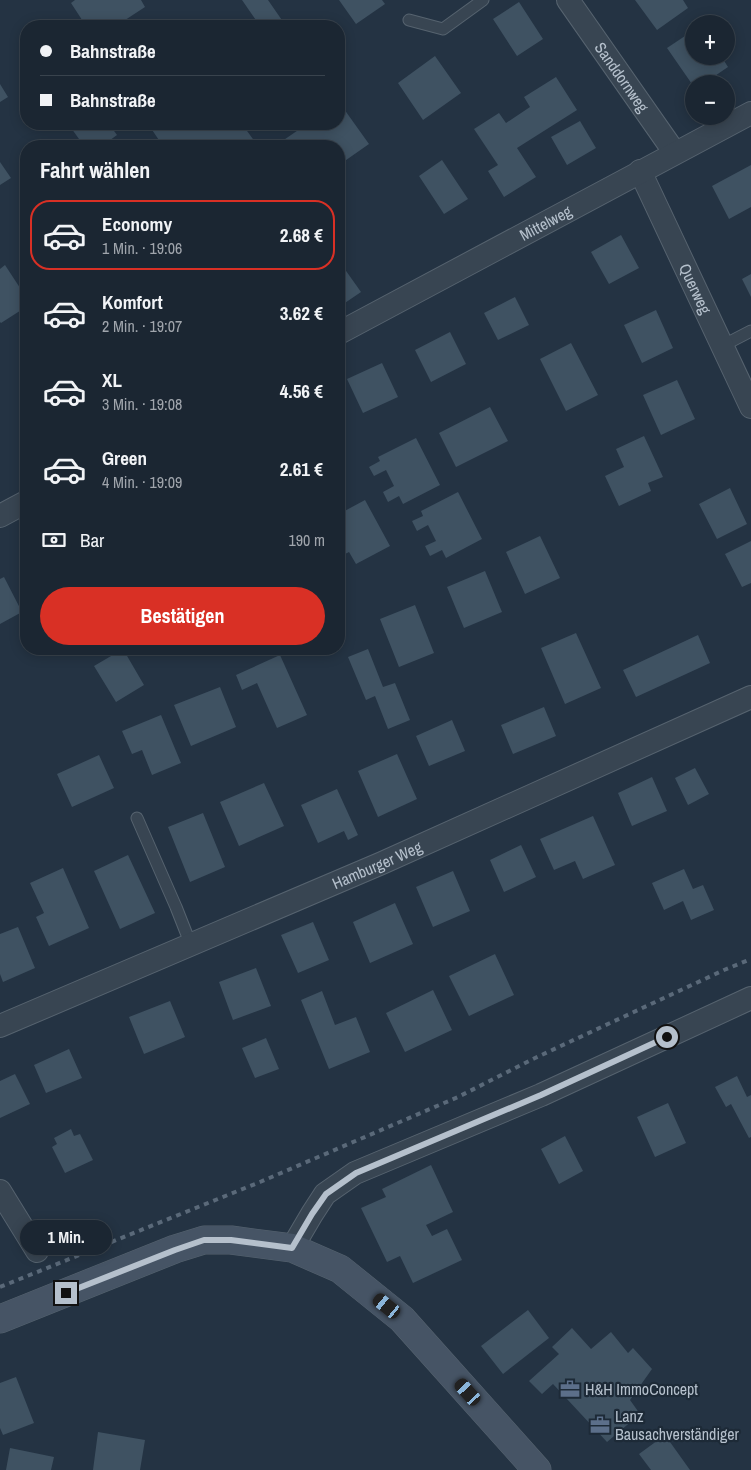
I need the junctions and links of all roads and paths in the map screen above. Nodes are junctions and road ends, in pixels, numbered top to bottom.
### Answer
1 (484, 0) edge
2 (568, 0) edge
3 (409, 20) dead end
4 (751, 113) edge
5 (675, 153) junction
6 (640, 171) junction
7 (345, 330) edge
8 (751, 331) edge
9 (722, 346) junction
10 (751, 406) edge
11 (20, 505) edge
12 (0, 516) edge
13 (751, 698) edge
14 (137, 818) dead end
15 (191, 945) junction
16 (751, 998) edge
17 (0, 1026) edge
18 (0, 1191) edge
19 (292, 1248) junction
20 (36, 1252) dead end
21 (0, 1319) edge
22 (537, 1470) edge

1 - 3 lane
2 - 5 street, Sanddornweg
4 - 5 street, Mittelweg
5 - 6 street, Mittelweg
6 - 7 street, Mittelweg
6 - 9 street, Querweg
8 - 9 lane
9 - 10 street, Querweg
11 - 12 street
13 - 15 street, Hamburger Weg
14 - 15 lane
15 - 17 street, Hamburger Weg
16 - 19 street
18 - 20 street
19 - 21 main road
19 - 22 main road

